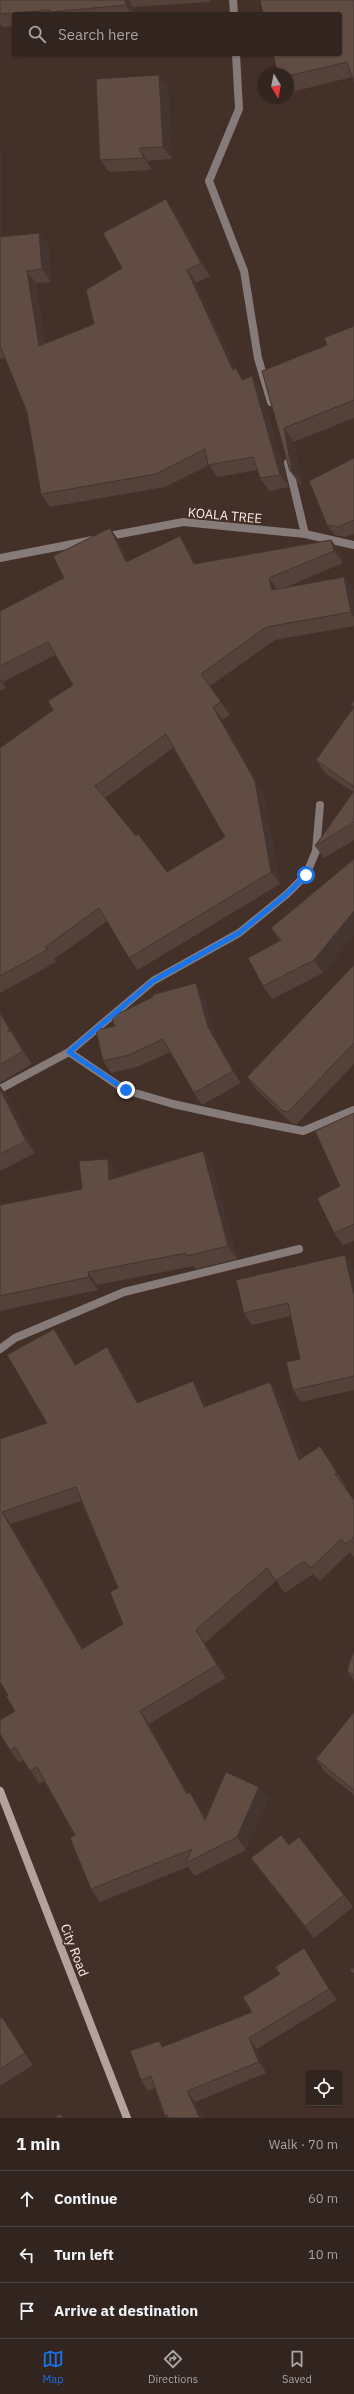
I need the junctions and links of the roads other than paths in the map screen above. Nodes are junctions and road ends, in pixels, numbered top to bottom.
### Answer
1 (233, 0) edge
2 (234, 12) edge
3 (236, 56) edge
4 (272, 409) edge
5 (285, 454) edge
6 (305, 534) junction
7 (354, 545) edge
8 (0, 558) edge
9 (320, 805) dead end
10 (69, 1052) junction
11 (0, 1089) edge
12 (354, 1110) edge
13 (299, 1249) dead end
14 (0, 1349) edge
15 (0, 1791) edge
16 (127, 2118) edge

1 - 2 street
3 - 4 street
5 - 6 street
6 - 7 street, KOALA TREE
6 - 8 street, KOALA TREE
9 - 10 street
10 - 11 street
10 - 12 street
13 - 14 street
15 - 16 main road, City Road

